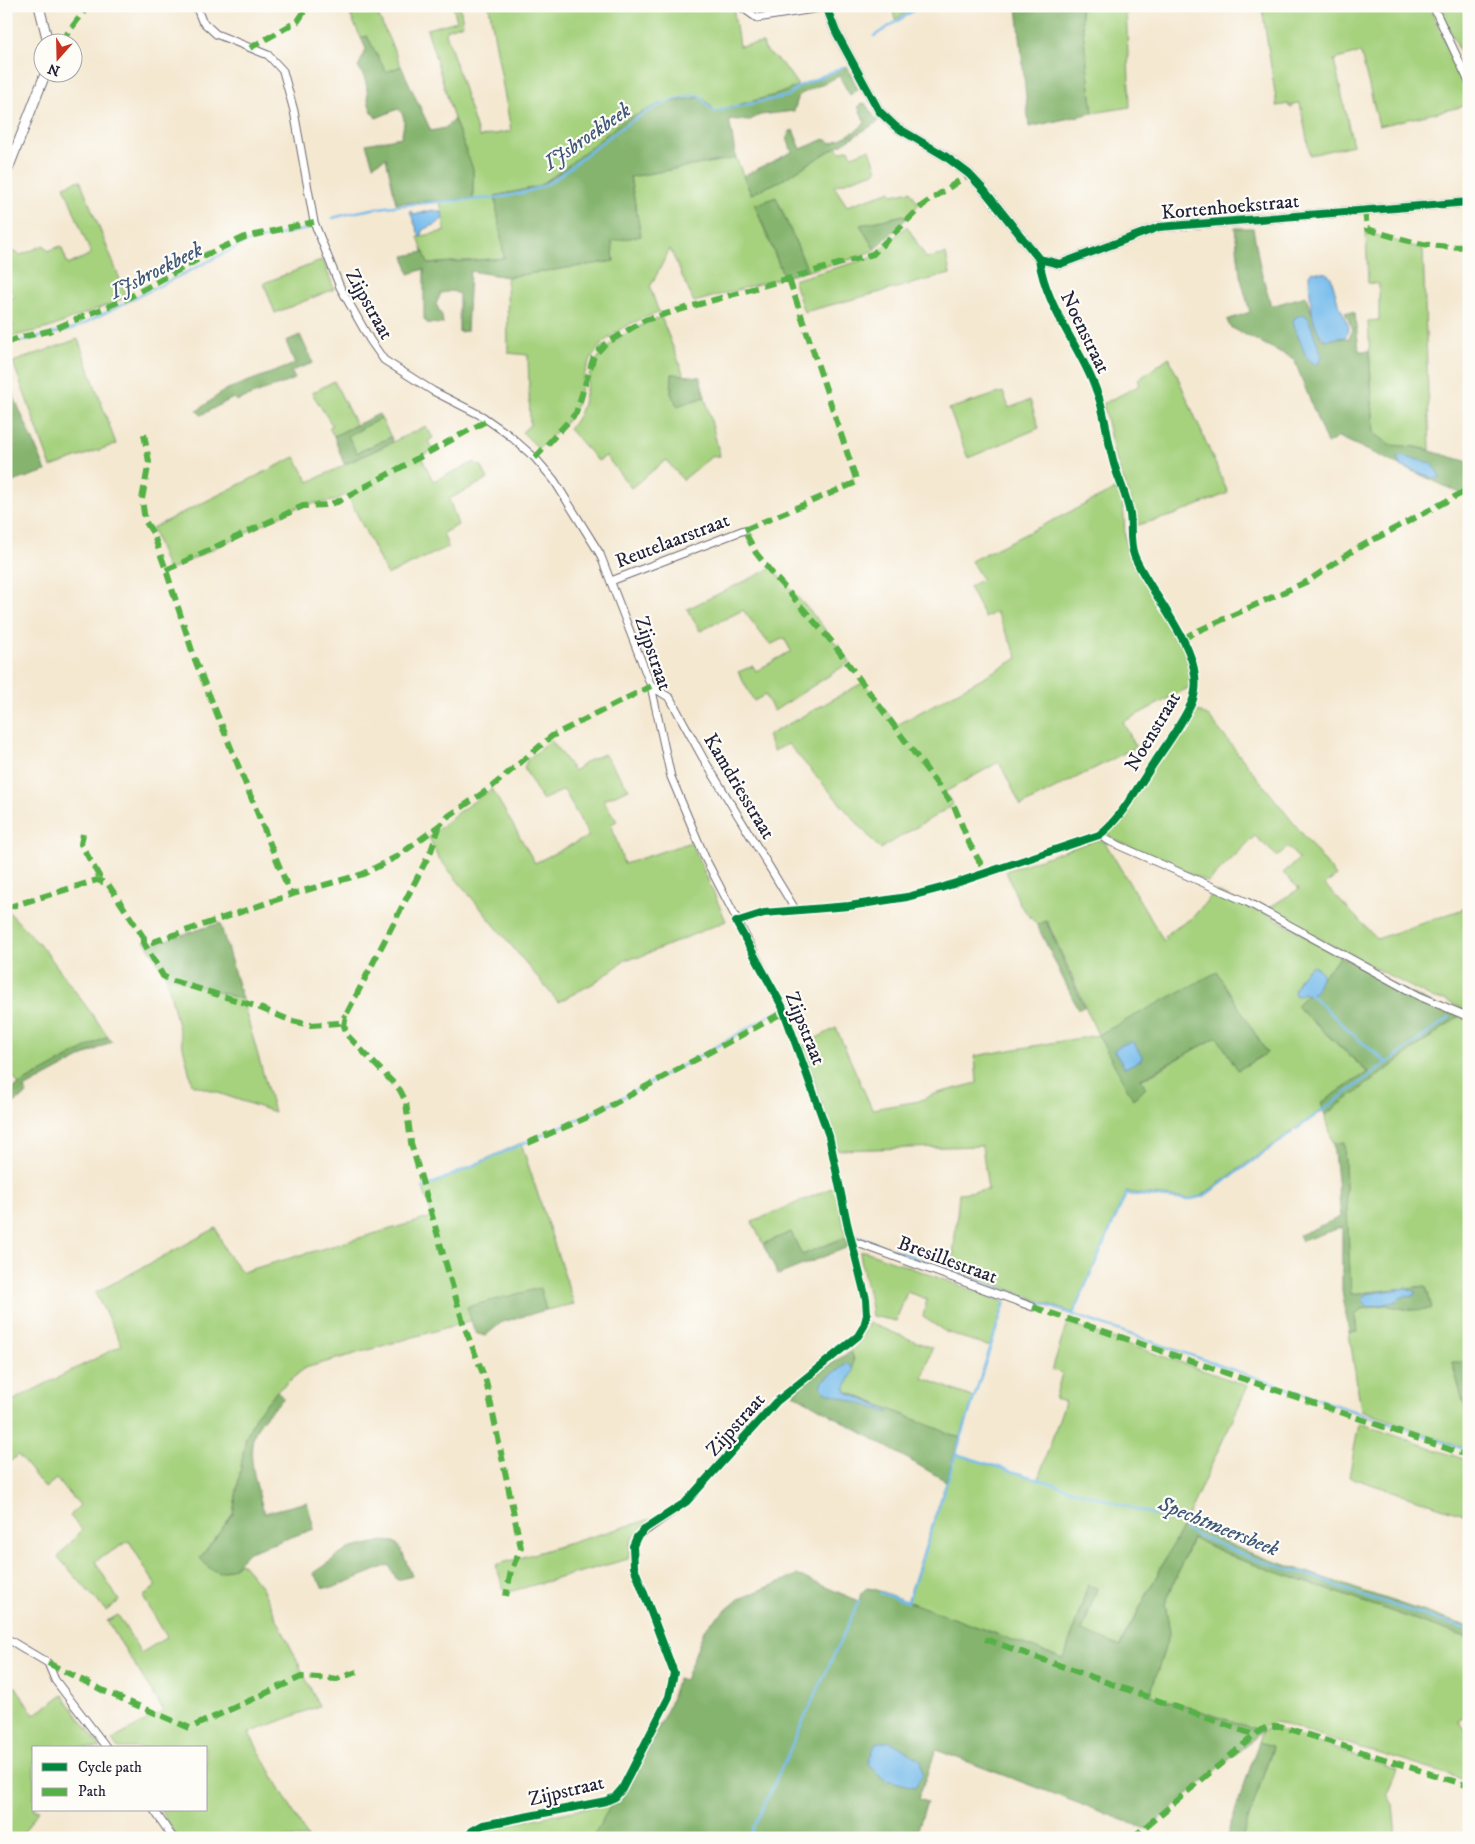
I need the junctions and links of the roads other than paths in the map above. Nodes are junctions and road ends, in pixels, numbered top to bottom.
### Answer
1 (39, 6) edge
2 (196, 6) edge
3 (740, 6) edge
4 (826, 6) edge
5 (1433, 6) edge
6 (46, 32) edge
7 (42, 82) edge
8 (1469, 82) edge
9 (6, 174) edge
10 (1469, 202) edge
11 (1039, 259) junction
12 (744, 530) dead end
13 (611, 581) junction
14 (651, 686) junction
15 (1099, 835) junction
16 (795, 909) junction
17 (736, 922) junction
18 (1469, 1017) edge
19 (852, 1241) junction
20 (1033, 1307) dead end
21 (6, 1638) edge
22 (105, 1746) edge
23 (155, 1812) edge
24 (173, 1838) edge
25 (467, 1838) edge

1 - 6 street
2 - 13 street, Zijpstraat
3 - 4 street
4 - 11 street
5 - 8 street
7 - 9 street
10 - 11 street, Kortenhoekstraat
11 - 15 street, Noenstraat
12 - 13 street, Reutelaarstraat
13 - 14 street, Zijpstraat
14 - 16 street, Kamdriesstraat
14 - 17 street, Zijpstraat
15 - 16 street, Noenstraat
15 - 18 street
16 - 17 street, Noenstraat
17 - 19 street, Zijpstraat
19 - 20 street, Bresillestraat
19 - 25 street, Zijpstraat
21 - 22 street
23 - 24 street

